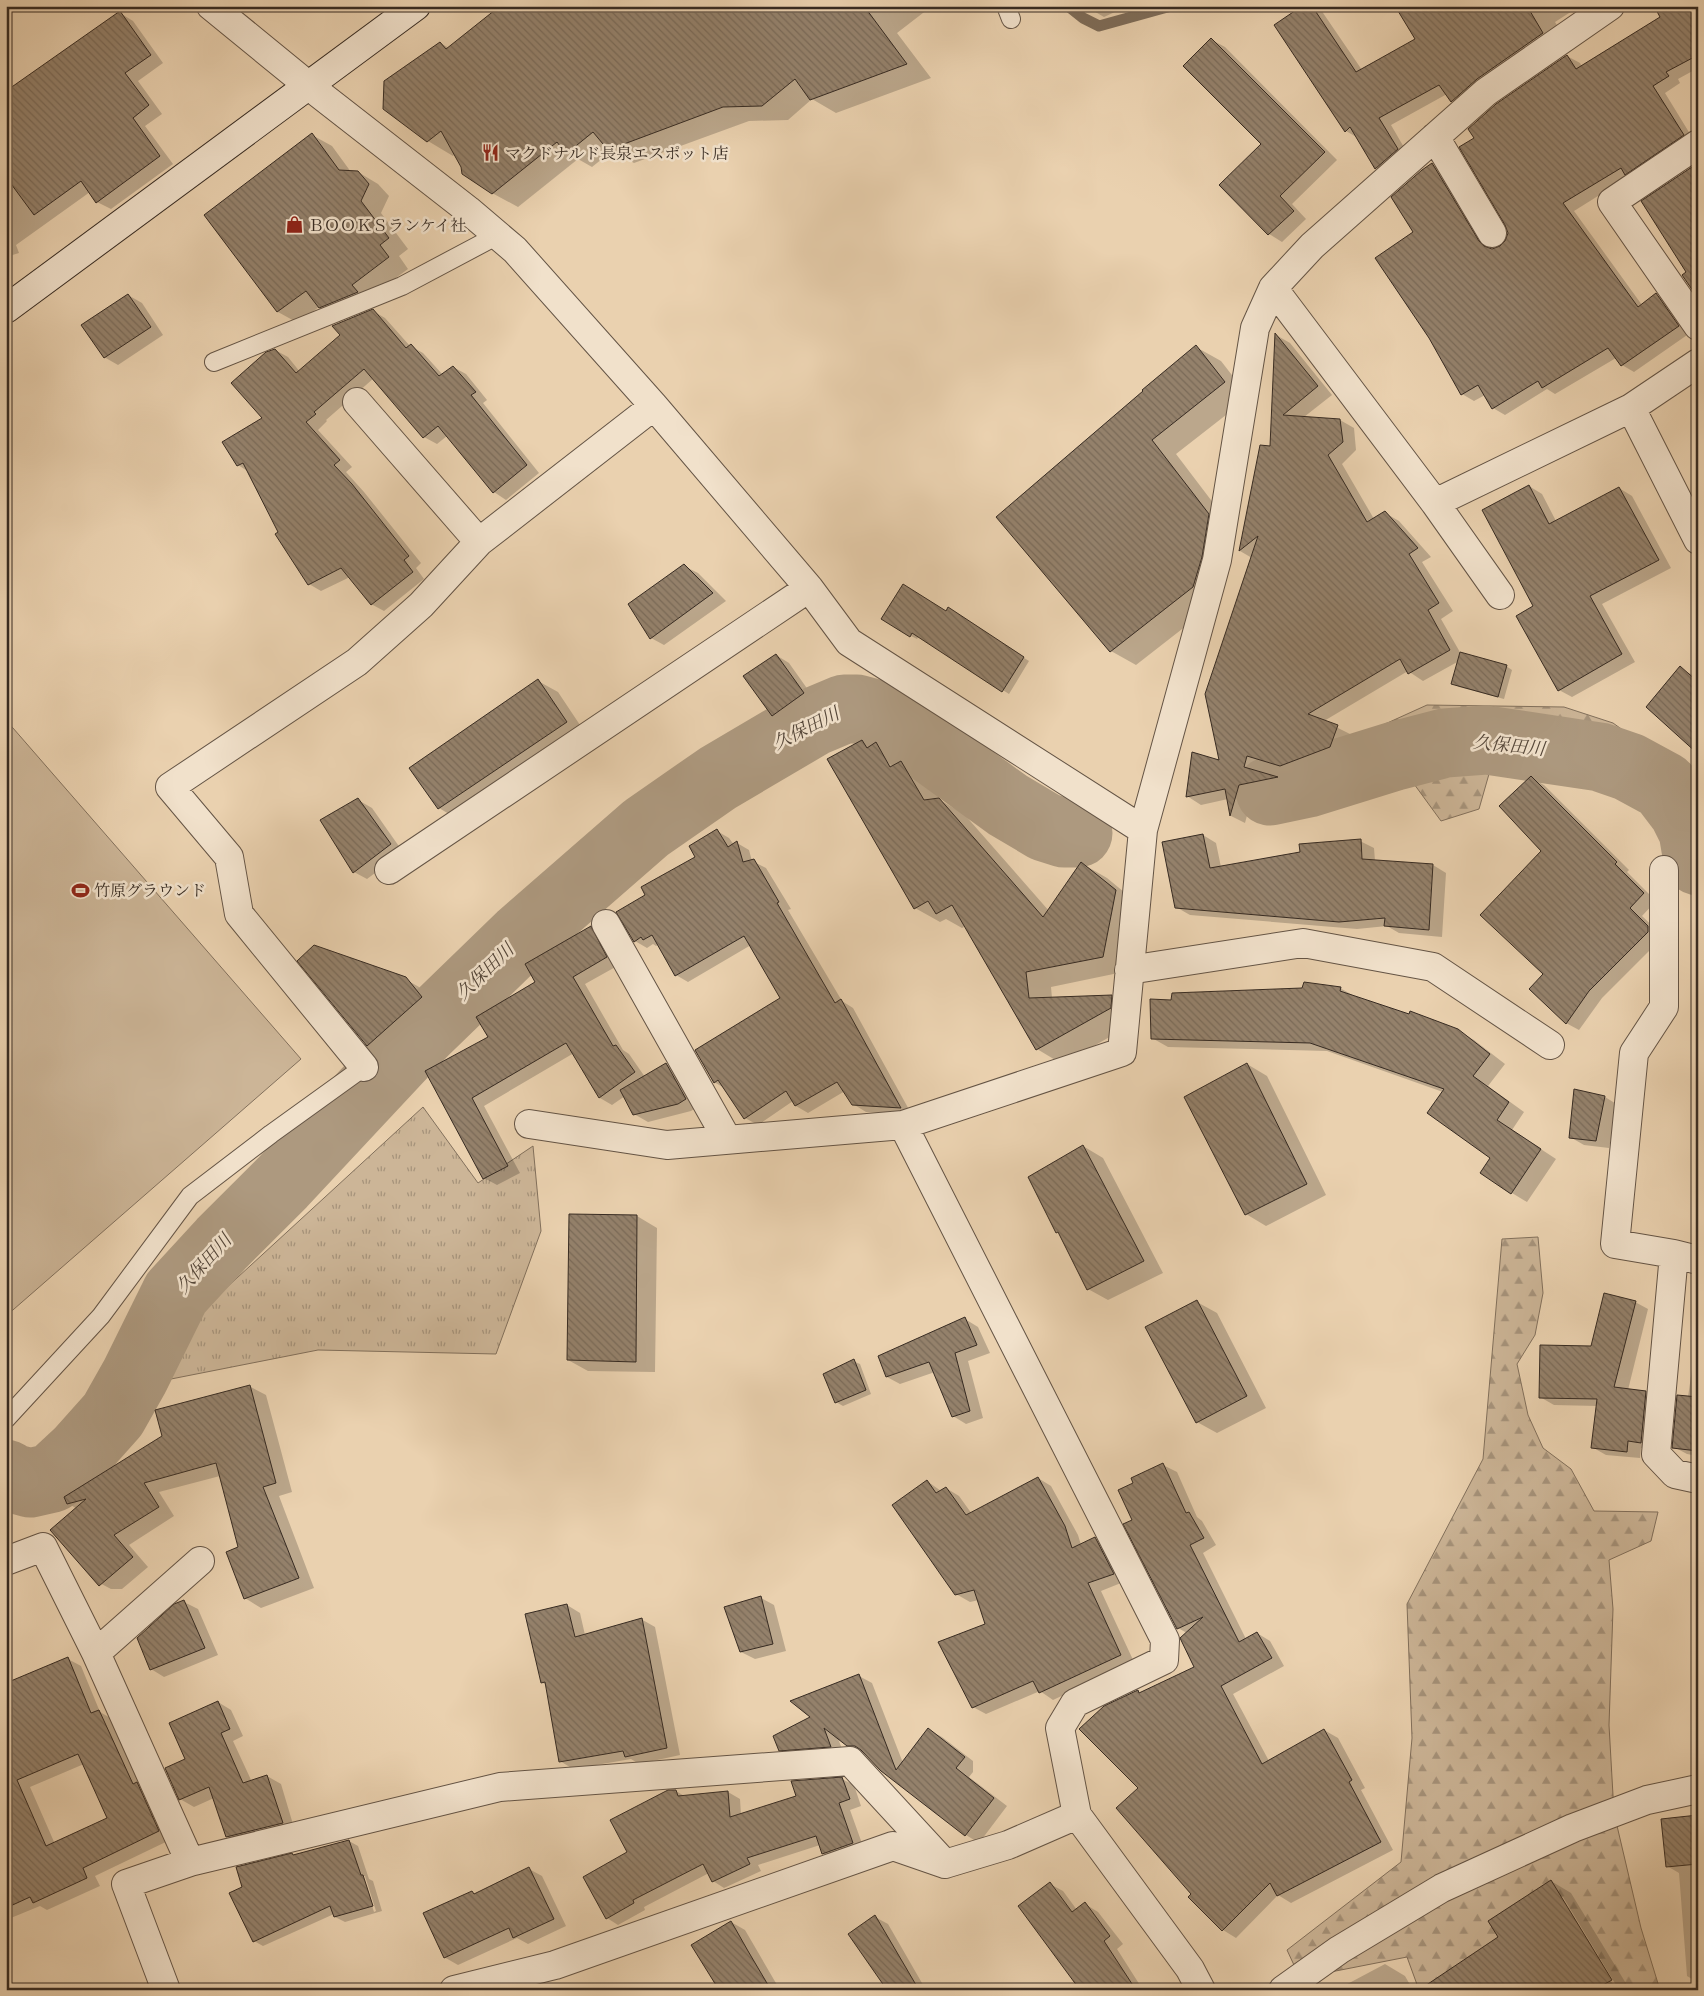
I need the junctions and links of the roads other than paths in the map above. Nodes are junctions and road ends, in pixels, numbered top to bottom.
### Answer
1 (211, 6) edge
2 (416, 6) edge
3 (1610, 6) edge
4 (308, 86) junction
5 (1435, 137) junction
6 (1698, 144) edge
7 (1492, 233) dead end
8 (498, 235) junction
9 (1273, 288) junction
10 (6, 309) edge
11 (1698, 326) edge
12 (214, 362) dead end
13 (1698, 363) edge
14 (357, 402) dead end
15 (654, 406) junction
16 (1631, 408) junction
17 (1435, 503) junction
18 (1698, 540) edge
19 (479, 542) junction
20 (809, 588) junction
21 (1500, 595) dead end
22 (1143, 830) junction
23 (389, 870) dead end
24 (1664, 870) dead end
25 (606, 924) dead end
26 (1129, 970) junction
27 (1550, 1045) dead end
28 (364, 1067) joint
29 (529, 1124) dead end
30 (903, 1125) junction
31 (727, 1139) junction
32 (1686, 1257) edge
33 (6, 1419) edge
34 (1698, 1478) edge
35 (6, 1561) edge
36 (200, 1561) dead end
37 (96, 1653) junction
38 (1698, 1789) edge
39 (1077, 1815) junction
40 (190, 1862) junction
41 (945, 1864) junction
42 (166, 1990) edge
43 (454, 1990) edge
44 (1201, 1990) edge
45 (1283, 1990) edge

1 - 4 street
2 - 4 street
3 - 5 street
4 - 8 street
4 - 10 street
5 - 7 street
5 - 9 street
6 - 11 street
8 - 12 lane
8 - 15 street
9 - 17 street
9 - 22 street
13 - 16 street
14 - 19 street
15 - 19 street
15 - 20 street
16 - 17 street
16 - 18 street
17 - 21 street
19 - 28 street
20 - 22 street
20 - 23 street
22 - 26 street
24 - 32 street
25 - 31 street
26 - 27 street
26 - 30 street
28 - 33 lane
29 - 31 street
30 - 31 street
30 - 39 street
32 - 34 street
35 - 37 street
36 - 37 street
37 - 40 street
38 - 45 street
39 - 41 street
39 - 44 street
40 - 41 street
40 - 42 street
41 - 43 street

